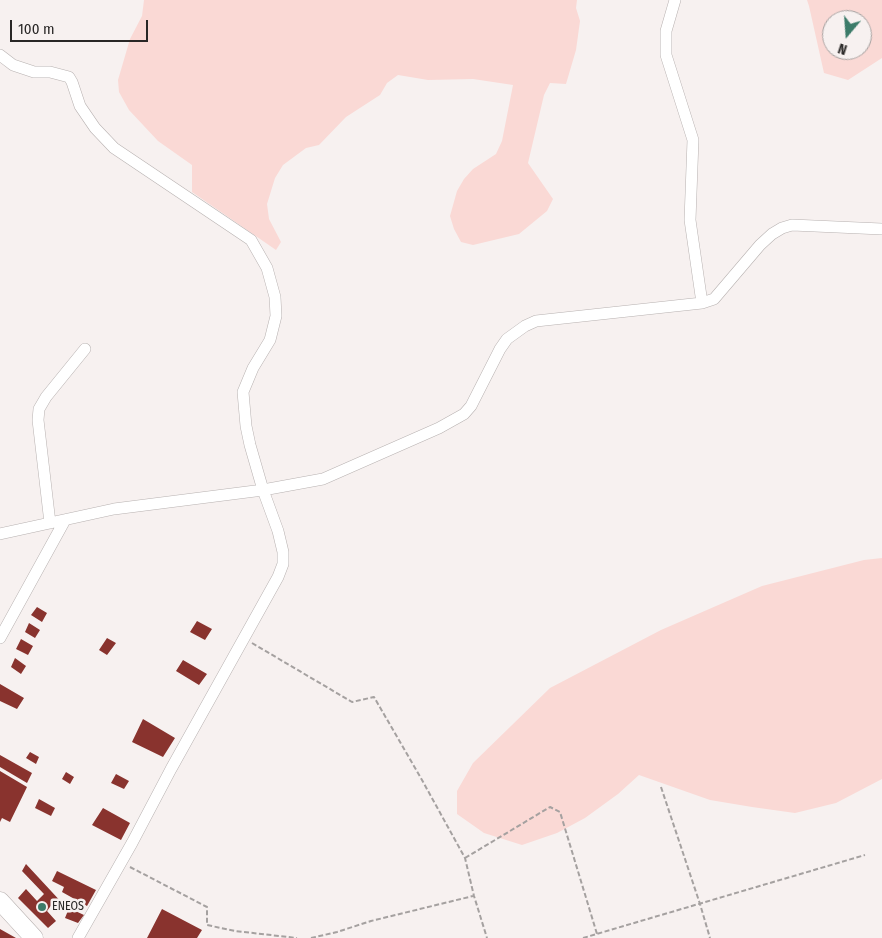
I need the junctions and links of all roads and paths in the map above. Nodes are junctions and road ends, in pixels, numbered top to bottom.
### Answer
1 (675, 0) edge
2 (0, 55) edge
3 (882, 229) edge
4 (702, 303) junction
5 (85, 349) dead end
6 (263, 490) junction
7 (65, 520) junction
8 (50, 523) junction
9 (0, 534) edge
10 (0, 638) edge
11 (244, 638) junction
12 (661, 787) dead end
13 (865, 855) dead end
14 (465, 858) junction
15 (121, 862) junction
16 (474, 896) junction
17 (0, 901) edge
18 (700, 904) junction
19 (598, 934) junction
20 (34, 938) edge
21 (78, 938) edge
22 (297, 938) edge
23 (311, 938) edge
24 (487, 938) edge
25 (583, 938) edge
26 (710, 938) edge

1 - 4 street
2 - 6 street
3 - 4 street
4 - 6 street
5 - 8 street
6 - 7 street
6 - 11 street
7 - 8 street
7 - 10 street
8 - 9 street
11 - 14 path
11 - 15 street
12 - 18 path
13 - 18 path
14 - 16 path
14 - 19 path
15 - 21 street
15 - 22 path
16 - 23 path
16 - 24 path
17 - 20 highway
18 - 19 path
18 - 26 path
19 - 25 path

